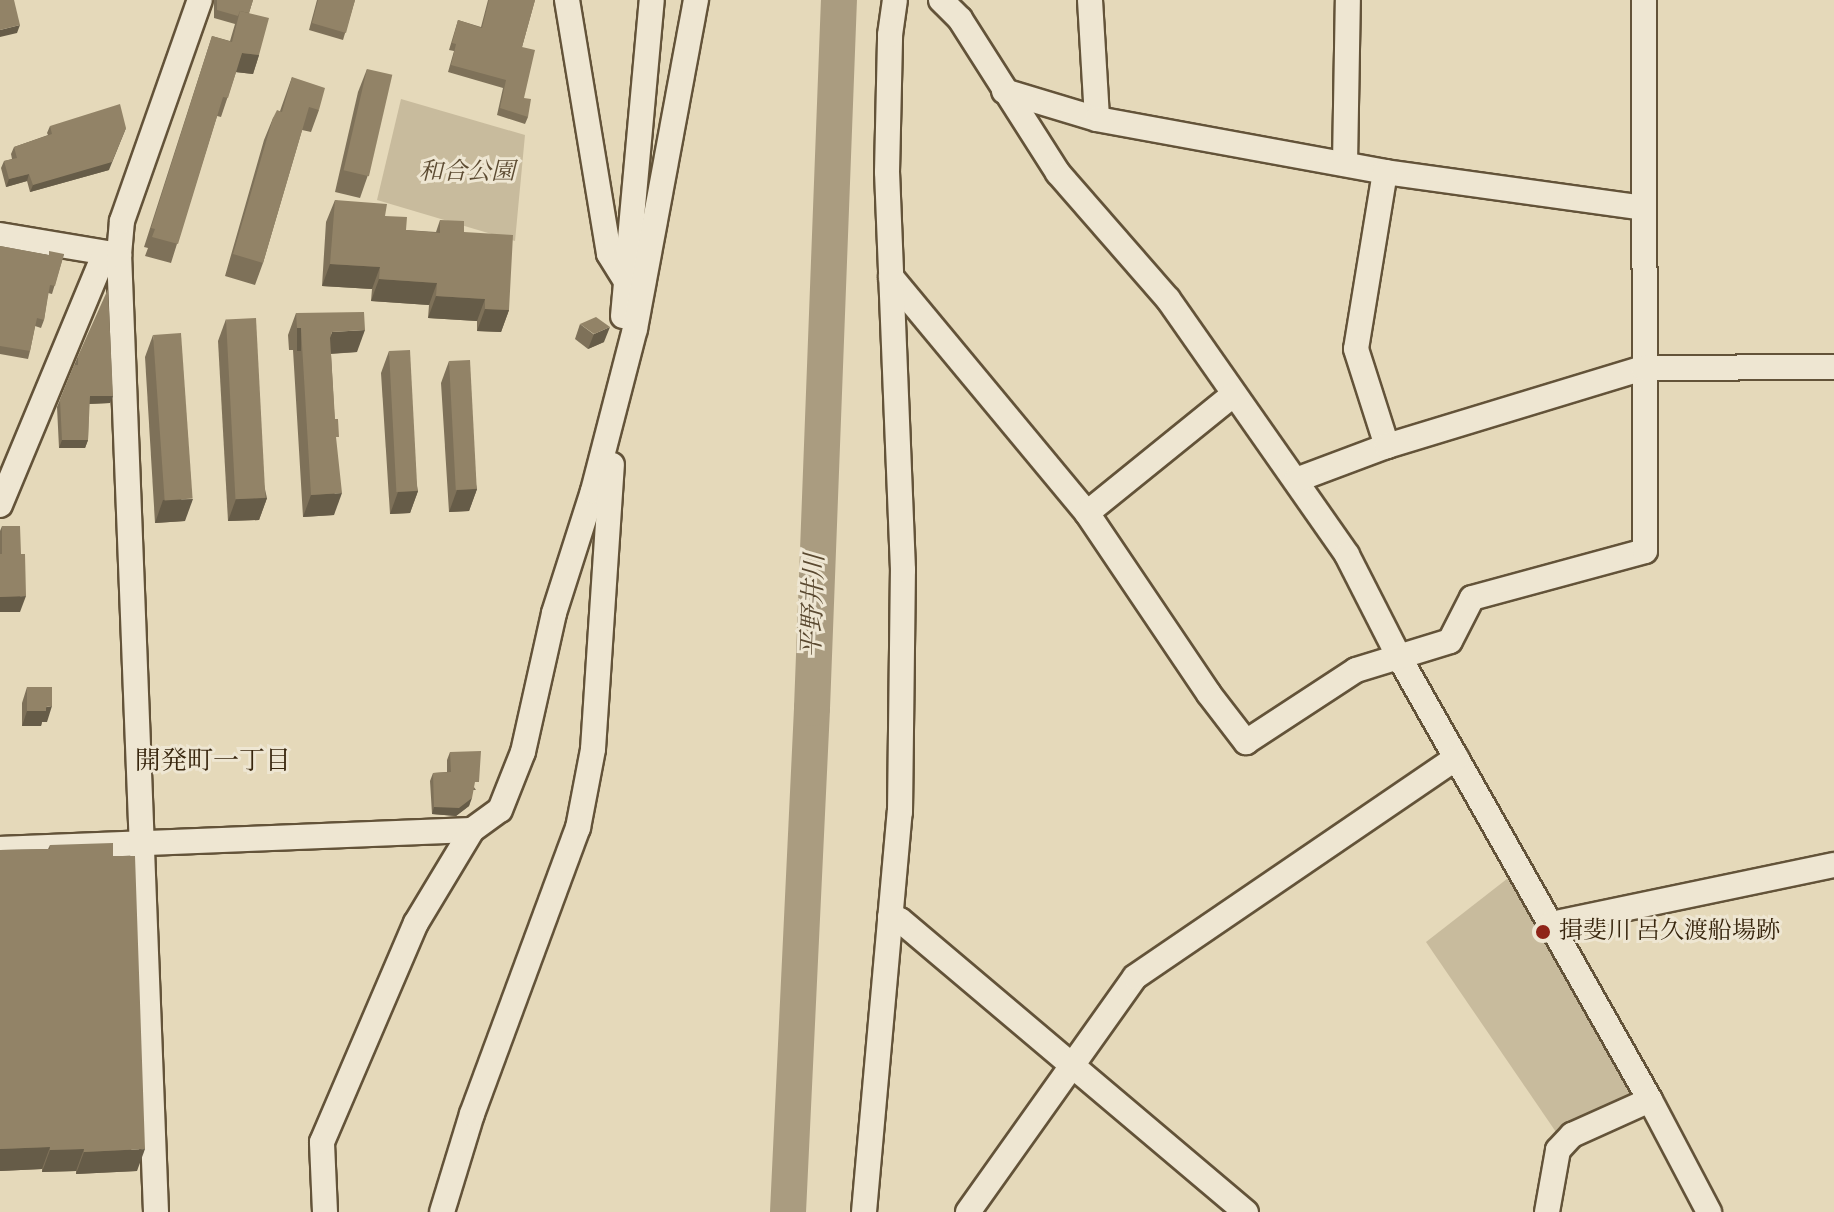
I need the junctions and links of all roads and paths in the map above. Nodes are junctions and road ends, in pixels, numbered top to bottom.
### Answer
1 (200, 0) edge
2 (567, 0) edge
3 (652, 0) edge
4 (696, 0) edge
5 (895, 0) edge
6 (941, 0) edge
7 (1090, 0) edge
8 (1348, 0) edge
9 (1644, 0) edge
10 (1004, 91) junction
11 (1097, 119) junction
12 (1345, 164) junction
13 (1385, 172) junction
14 (1643, 208) junction
15 (0, 235) edge
16 (112, 254) junction
17 (891, 277) junction
18 (626, 281) junction
19 (1834, 367) edge
20 (1643, 368) junction
21 (617, 387) junction
22 (1234, 394) junction
23 (1387, 446) junction
24 (1296, 480) junction
25 (0, 505) edge
26 (1087, 513) junction
27 (1399, 657) junction
28 (1456, 758) junction
29 (472, 830) junction
30 (144, 844) junction
31 (0, 849) edge
32 (1834, 865) edge
33 (890, 917) junction
34 (1551, 924) junction
35 (1073, 1067) junction
36 (1650, 1100) junction
37 (156, 1212) edge
38 (325, 1212) edge
39 (442, 1212) edge
40 (864, 1212) edge
41 (968, 1212) edge
42 (1246, 1212) edge
43 (1547, 1212) edge
44 (1709, 1212) edge

1 - 16 street
2 - 18 street
3 - 18 street
4 - 21 street
5 - 17 street
6 - 10 street
7 - 11 street
8 - 12 street
9 - 14 street
10 - 11 street
10 - 22 street
11 - 12 street
12 - 13 street
13 - 14 street
13 - 23 street
14 - 20 street
15 - 16 street
16 - 25 street
16 - 30 street
17 - 26 street
17 - 33 street
18 - 21 street
19 - 20 street
20 - 23 street
20 - 27 street
21 - 29 street
21 - 39 street
22 - 24 street
22 - 26 street
23 - 24 street
24 - 27 street
26 - 27 street
27 - 28 street
28 - 34 street
28 - 35 street
29 - 30 street
29 - 38 street
30 - 31 street
30 - 37 street
32 - 34 street
33 - 35 street
33 - 40 street
34 - 36 street
35 - 41 street
35 - 42 street
36 - 43 street
36 - 44 street

